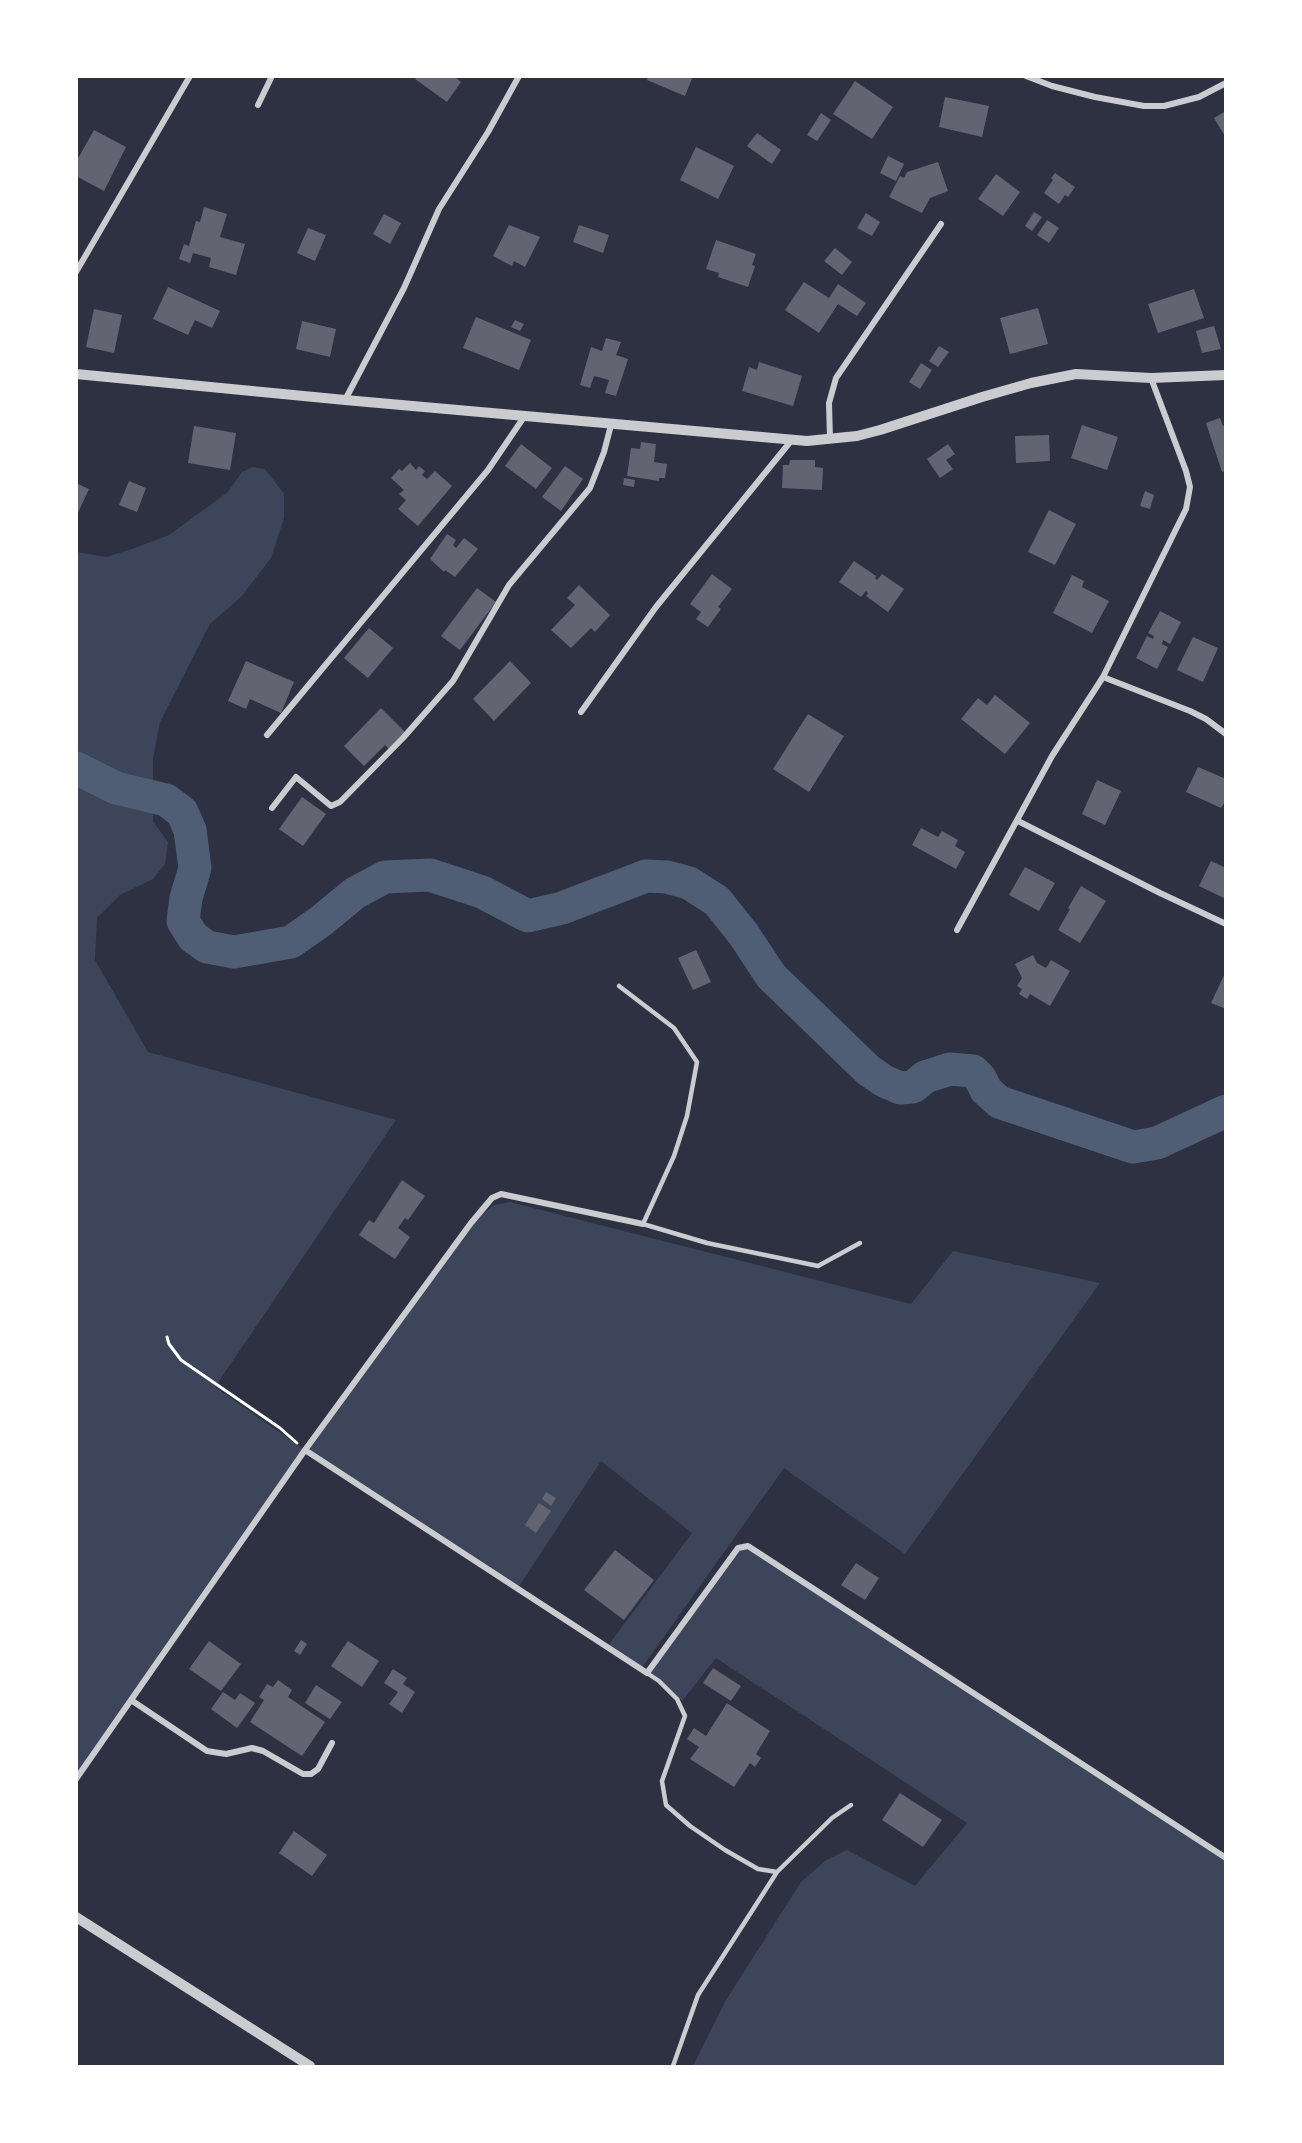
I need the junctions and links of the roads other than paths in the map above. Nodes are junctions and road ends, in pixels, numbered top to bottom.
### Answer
1 (190, 76) edge
2 (272, 76) edge
3 (519, 76) edge
4 (1026, 76) edge
5 (1226, 83) edge
6 (258, 105) dead end
7 (942, 224) dead end
8 (76, 272) edge
9 (76, 374) edge
10 (1226, 375) edge
11 (1151, 378) junction
12 (345, 400) junction
13 (524, 417) junction
14 (611, 425) junction
15 (830, 439) junction
16 (791, 441) junction
17 (1103, 677) junction
18 (581, 712) dead end
19 (1226, 734) edge
20 (267, 735) dead end
21 (272, 808) dead end
22 (1018, 821) junction
23 (1226, 924) edge
24 (957, 930) dead end
25 (619, 986) dead end
26 (643, 1224) junction
27 (860, 1243) dead end
28 (305, 1450) junction
29 (647, 1673) junction
30 (131, 1700) junction
31 (332, 1743) dead end
32 (76, 1779) edge
33 (851, 1805) dead end
34 (1226, 1858) edge
35 (777, 1872) junction
36 (76, 1917) edge
37 (310, 2067) edge
38 (674, 2067) edge

1 - 8 street
2 - 6 street
3 - 12 street
4 - 5 street
7 - 15 street
9 - 12 street
10 - 11 street
11 - 15 street
11 - 17 street
12 - 13 street
13 - 14 street
13 - 20 street
14 - 16 street
14 - 21 street
15 - 16 street
16 - 18 street
17 - 19 street
17 - 22 street
22 - 23 street
22 - 24 street
25 - 26 lane
26 - 27 lane
26 - 28 street
28 - 29 street
28 - 30 street
29 - 34 street
29 - 35 lane
30 - 31 street
30 - 32 street
33 - 35 lane
35 - 38 lane
36 - 37 street

